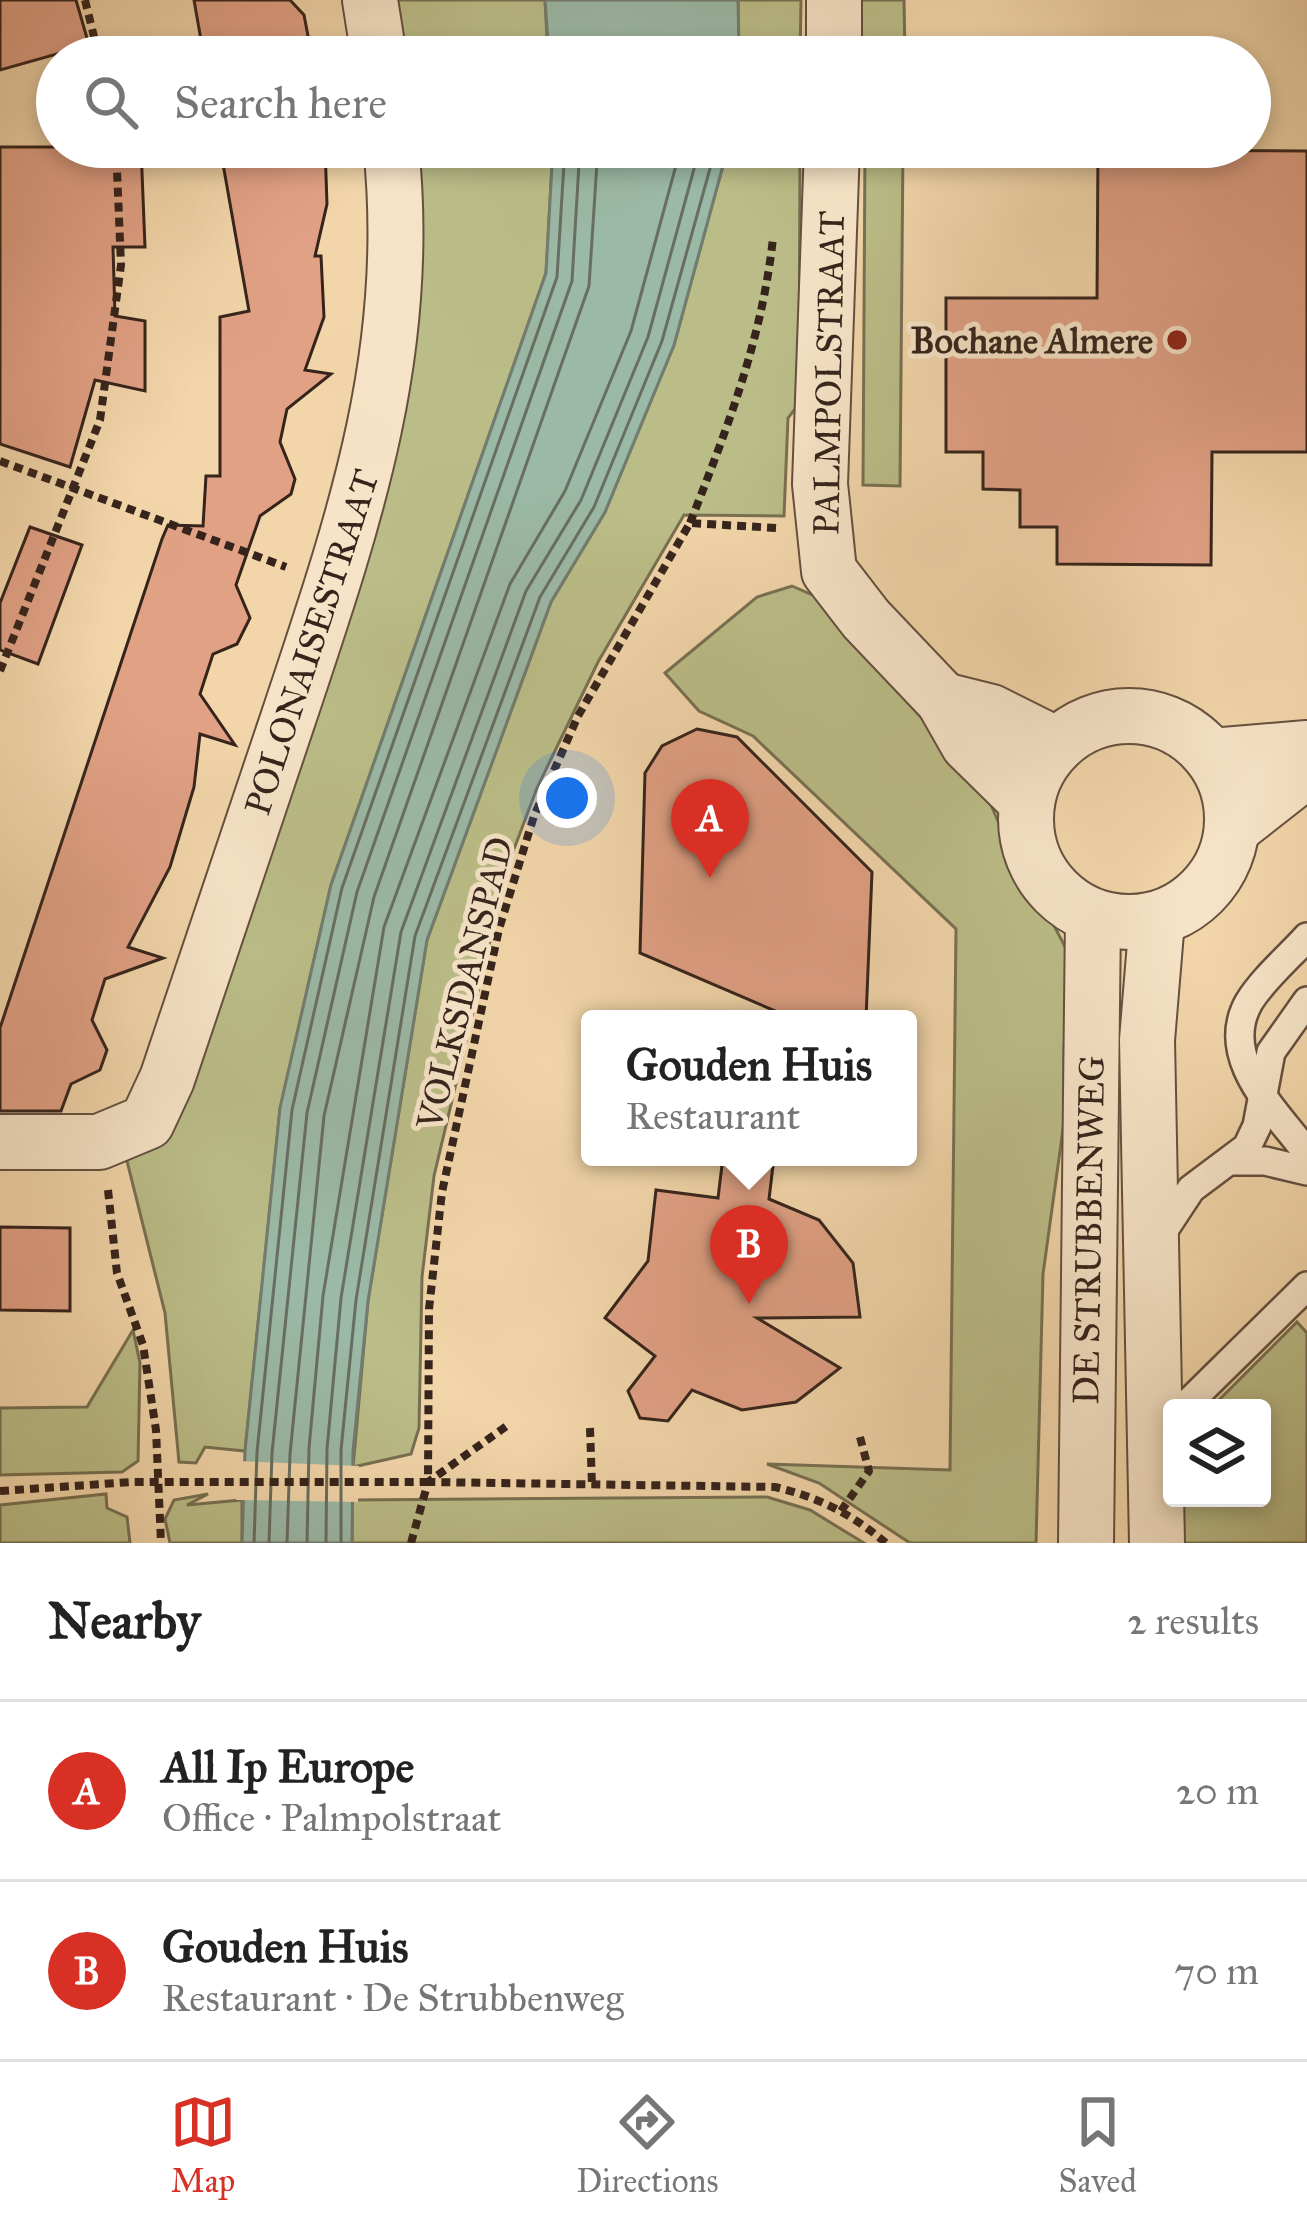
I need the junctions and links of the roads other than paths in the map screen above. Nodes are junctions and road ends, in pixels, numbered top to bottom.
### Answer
1 (370, 0) edge
2 (834, 0) edge
3 (376, 36) edge
4 (834, 36) edge
5 (392, 168) edge
6 (831, 168) edge
7 (943, 700) junction
8 (1058, 745) junction
9 (1307, 748) edge
10 (1212, 756) junction
11 (1307, 770) edge
12 (1027, 802) junction
13 (1234, 828) junction
14 (1094, 917) junction
15 (1157, 920) junction
16 (1307, 938) edge
17 (1307, 1001) edge
18 (1263, 1093) junction
19 (0, 1142) edge
20 (1307, 1153) edge
21 (1231, 1161) junction
22 (1307, 1171) edge
23 (1155, 1245) junction
24 (1307, 1286) edge
25 (1168, 1399) edge
26 (1198, 1399) edge
27 (1163, 1490) edge
28 (1086, 1543) edge
29 (1157, 1543) edge

1 - 3 street
2 - 4 street
5 - 19 street, POLONAISESTRAAT
6 - 7 street, PALMPOLSTRAAT
7 - 8 street, PALMPOLSTRAAT
7 - 12 street, PALMPOLSTRAAT
8 - 10 street
8 - 12 street
9 - 10 street
10 - 13 street
11 - 13 street
12 - 14 street
13 - 15 street
14 - 15 street
14 - 28 street, DE STRUBBENWEG
15 - 23 street, DE STRUBBENWEG
16 - 18 lane
17 - 18 lane
18 - 20 lane
18 - 21 lane
21 - 22 lane
21 - 23 lane
23 - 25 street, DE STRUBBENWEG
24 - 26 lane
27 - 29 street, DE STRUBBENWEG

